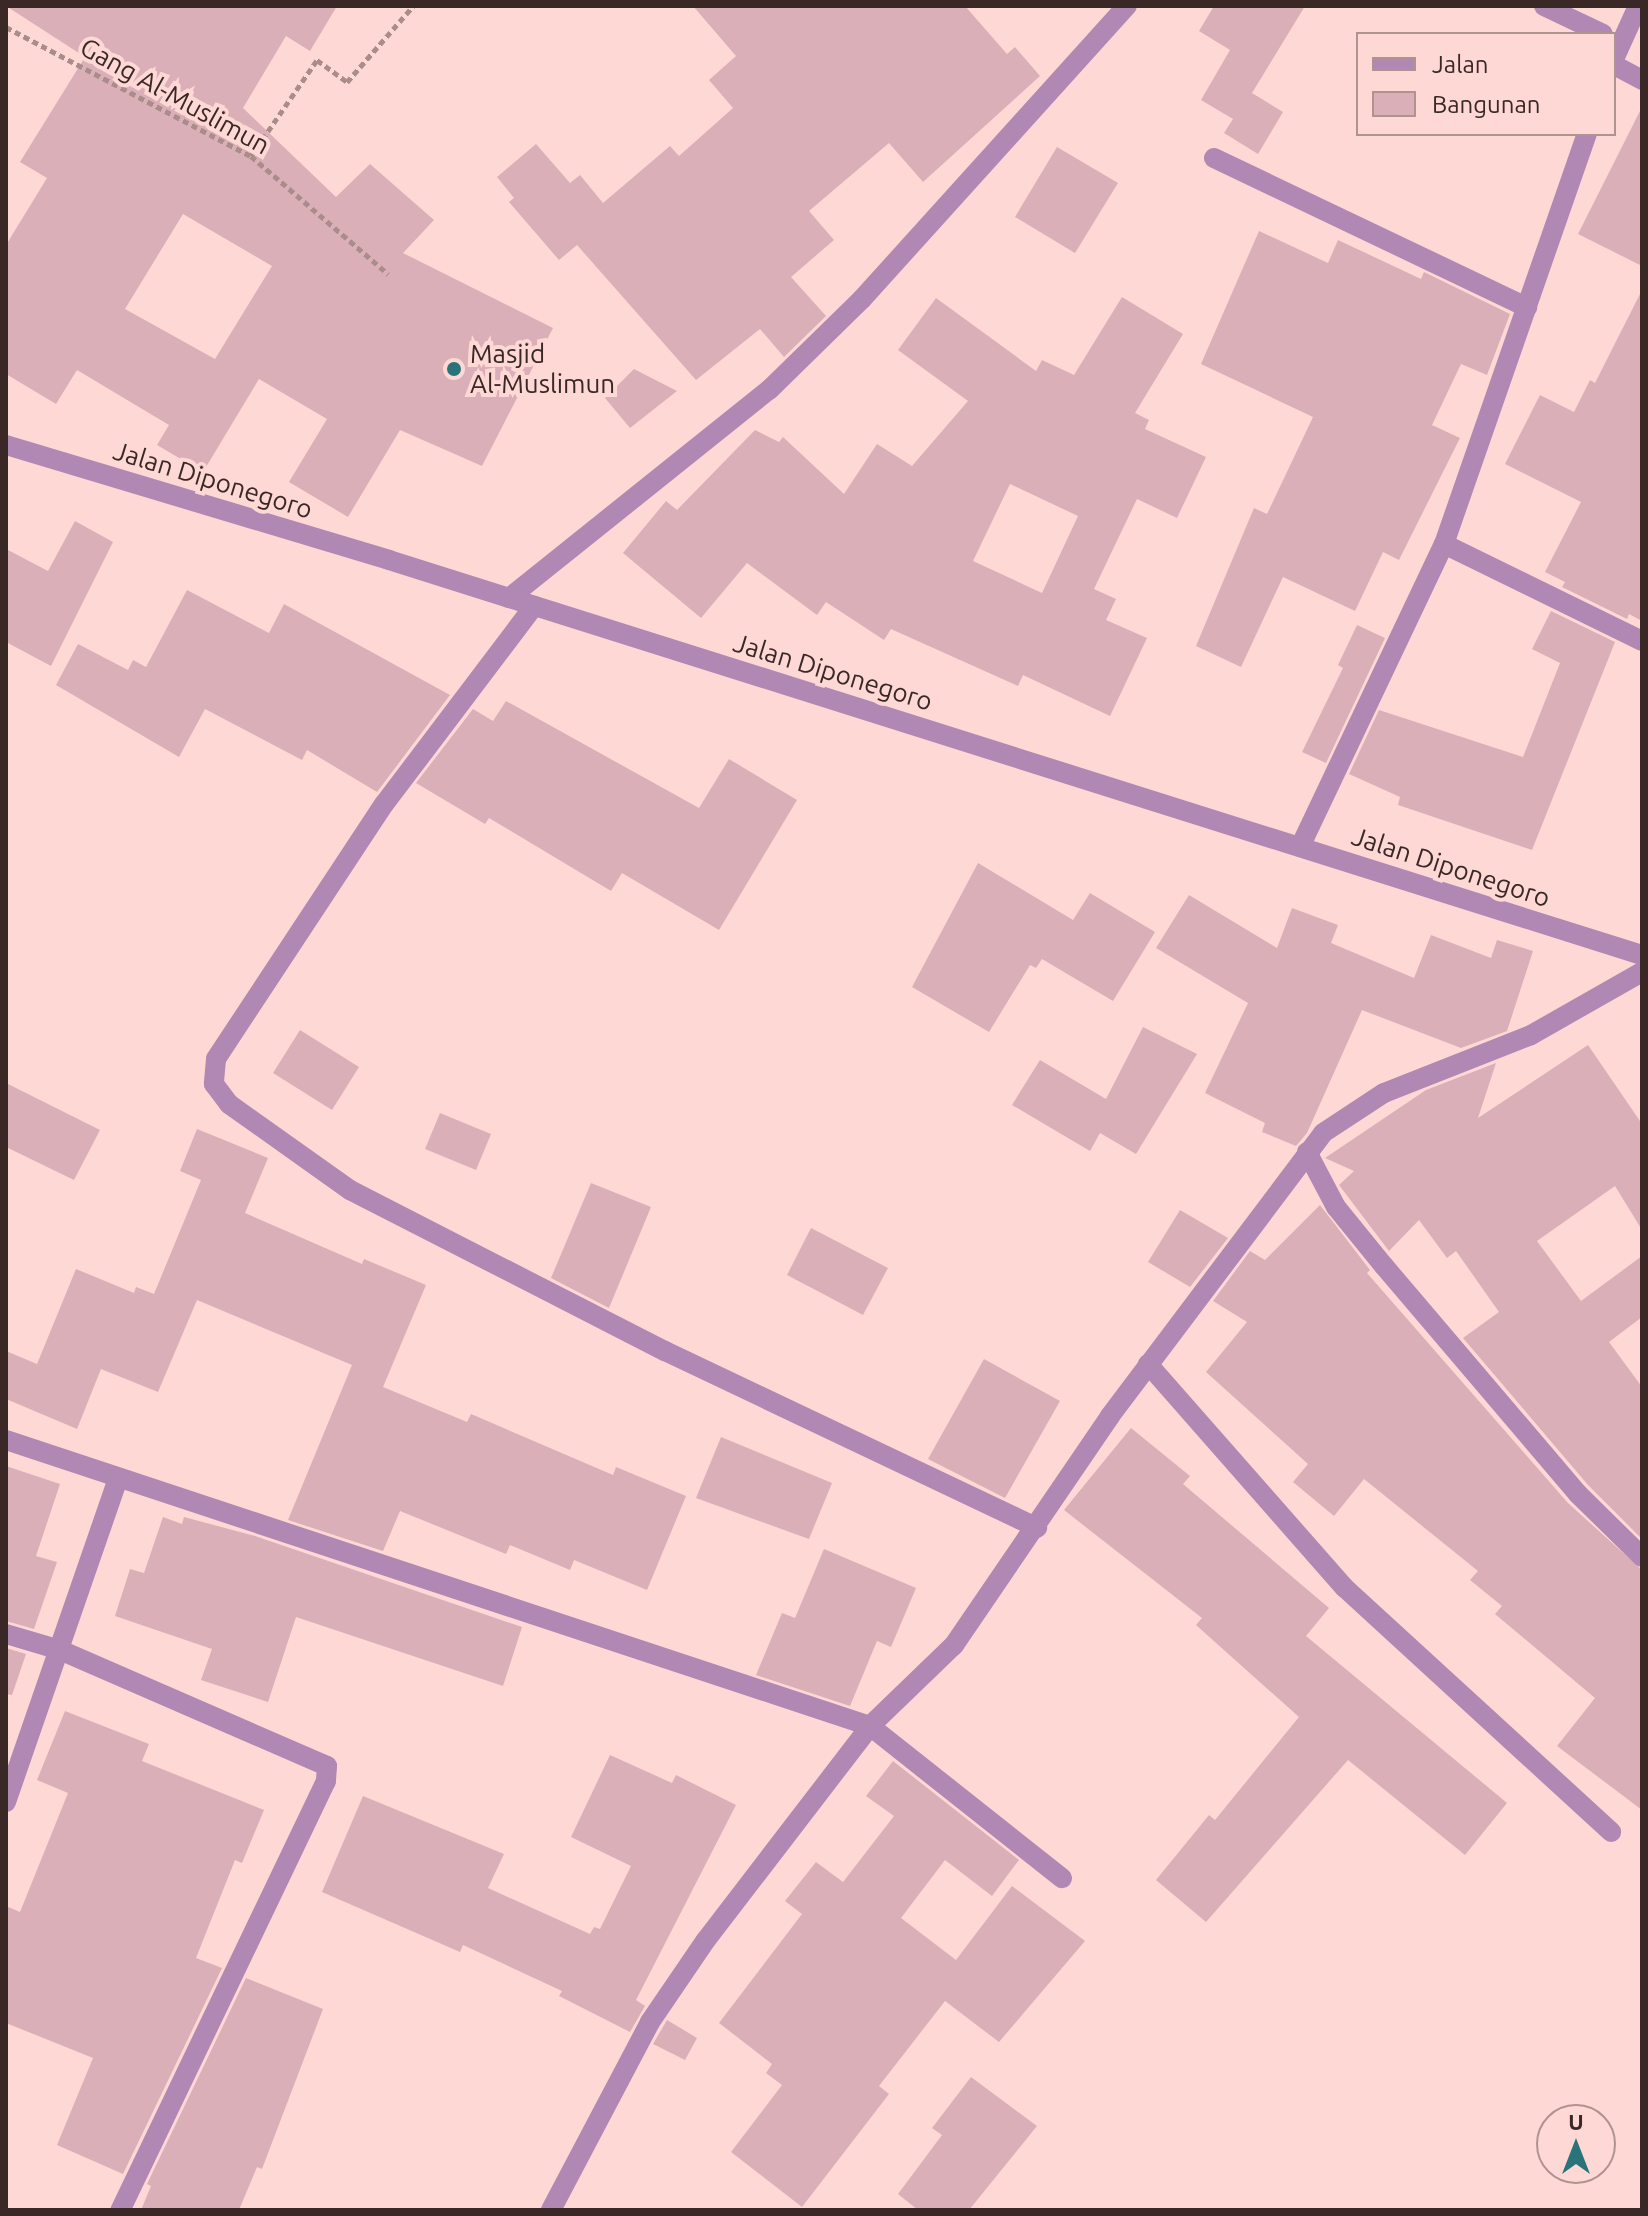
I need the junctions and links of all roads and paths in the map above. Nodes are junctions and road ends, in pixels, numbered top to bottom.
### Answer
1 (413, 6) edge
2 (1127, 6) edge
3 (1544, 6) edge
4 (1638, 6) edge
5 (6, 27) edge
6 (1591, 32) edge
7 (1616, 39) edge
8 (1616, 66) edge
9 (1642, 80) edge
10 (1586, 136) edge
11 (251, 156) junction
12 (1214, 158) dead end
13 (388, 274) dead end
14 (1527, 307) junction
15 (6, 445) edge
16 (1444, 544) junction
17 (509, 598) junction
18 (534, 606) junction
19 (1642, 641) edge
20 (1300, 847) junction
21 (1642, 955) edge
22 (1642, 972) edge
23 (1307, 1152) junction
24 (1148, 1364) junction
25 (6, 1440) edge
26 (118, 1478) junction
27 (1037, 1528) junction
28 (1642, 1557) edge
29 (6, 1634) edge
30 (60, 1650) junction
31 (870, 1726) junction
32 (6, 1802) edge
33 (1611, 1832) dead end
34 (1062, 1878) dead end
35 (120, 2210) edge
36 (551, 2210) edge

1 - 11 path
2 - 17 street
3 - 6 street
4 - 7 street
5 - 11 path, Gang Al-Muslimun
8 - 9 street
10 - 14 street
11 - 13 path, Gang Al-Muslimun
12 - 14 street
14 - 16 street
15 - 17 street, Jalan Diponegoro
16 - 19 street
16 - 20 street
17 - 18 street, Jalan Diponegoro
18 - 20 street, Jalan Diponegoro
18 - 27 street
20 - 21 street, Jalan Diponegoro
22 - 23 street
23 - 24 street
23 - 28 street
24 - 27 street
24 - 33 street
25 - 26 street
26 - 30 street
26 - 31 street
27 - 31 street
29 - 30 street
30 - 32 street
30 - 35 street
31 - 34 street
31 - 36 street

